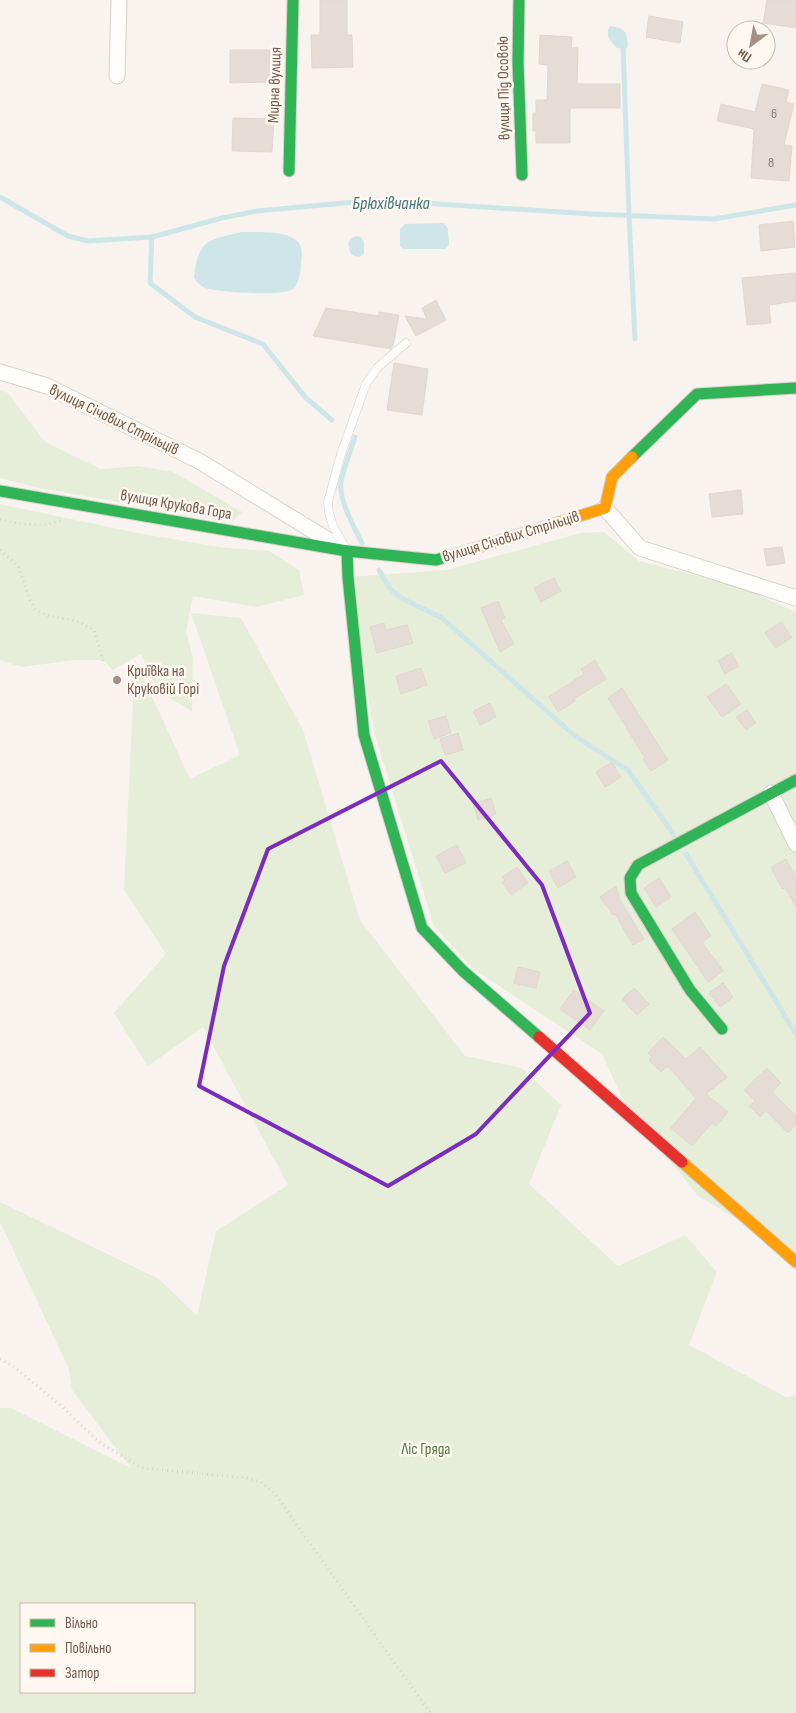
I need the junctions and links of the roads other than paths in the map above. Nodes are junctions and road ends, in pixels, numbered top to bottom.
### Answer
1 (119, 0) edge
2 (293, 0) edge
3 (518, 0) edge
4 (117, 76) dead end
5 (289, 171) dead end
6 (522, 175) dead end
7 (406, 343) dead end
8 (0, 372) edge
9 (796, 388) edge
10 (0, 491) edge
11 (606, 508) junction
12 (347, 551) junction
13 (796, 585) edge
14 (772, 591) junction
15 (796, 598) edge
16 (796, 780) edge
17 (772, 794) junction
18 (796, 844) edge
19 (722, 1029) dead end
20 (796, 1262) edge

1 - 4 street
2 - 5 street, Мирна вулиця
3 - 6 street, вулиця Під Осовою
7 - 12 lane
8 - 12 street, вулиця Січових Стрільців
9 - 11 street
10 - 12 street, вулиця Крукова Гора
11 - 12 street, вулиця Січових Стрільців
11 - 14 street
12 - 20 street
13 - 14 street
14 - 15 street
16 - 17 street
17 - 18 street
17 - 19 street

